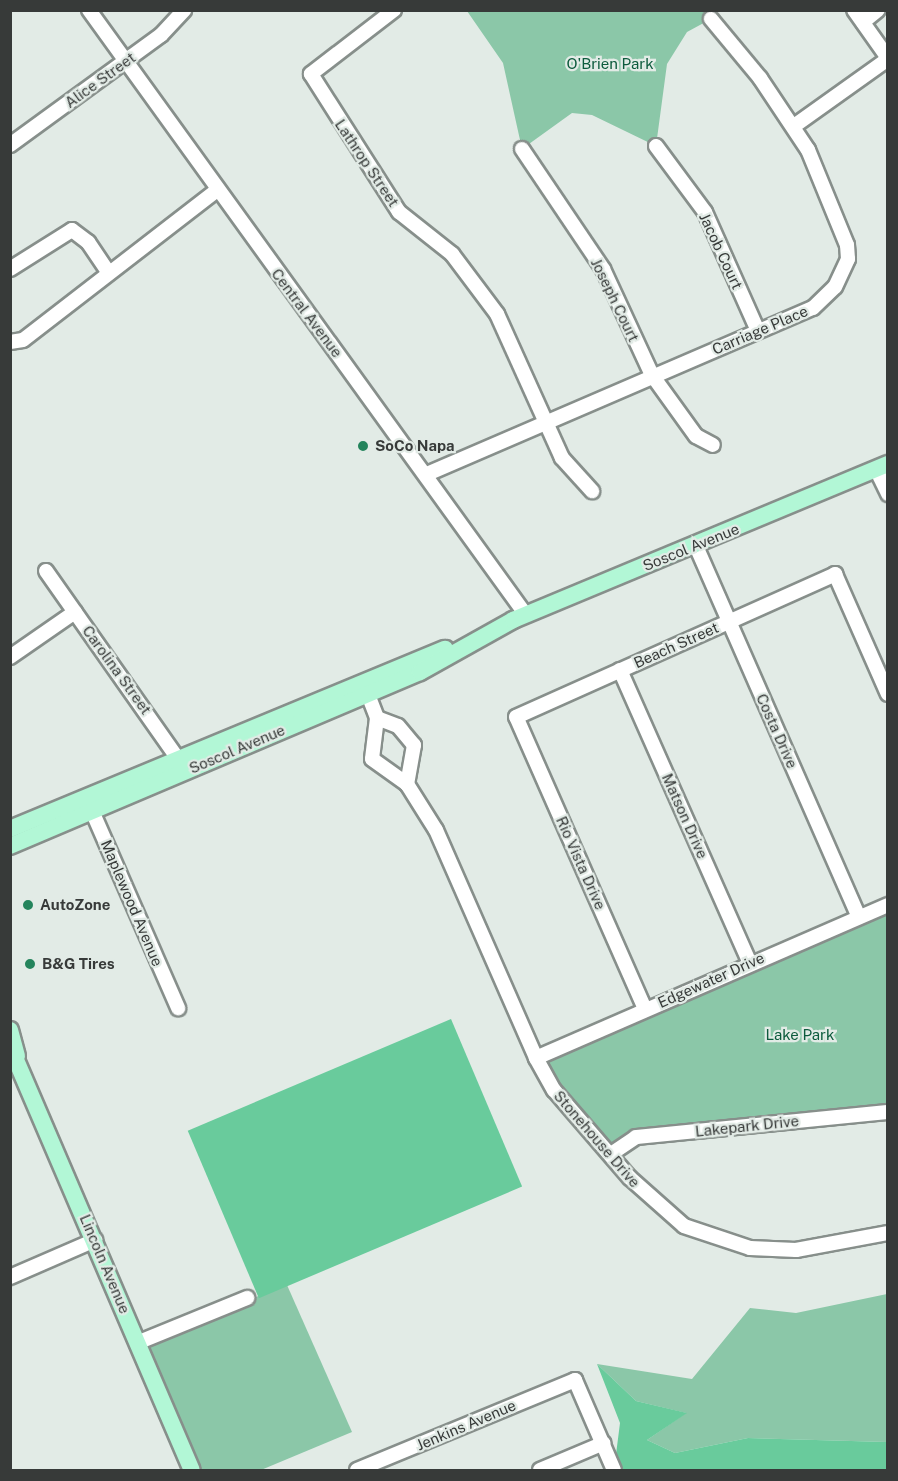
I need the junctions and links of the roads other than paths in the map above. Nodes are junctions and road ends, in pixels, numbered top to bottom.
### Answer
1 (89, 10) edge
2 (184, 10) edge
3 (394, 10) edge
4 (854, 10) edge
5 (878, 10) edge
6 (711, 19) dead end
7 (862, 22) junction
8 (888, 58) edge
9 (126, 61) junction
10 (794, 126) junction
11 (10, 145) edge
12 (656, 146) dead end
13 (522, 149) dead end
14 (217, 190) junction
15 (10, 268) edge
16 (108, 272) junction
17 (758, 332) junction
18 (10, 342) edge
19 (652, 375) junction
20 (544, 423) junction
21 (713, 445) dead end
22 (882, 466) edge
23 (427, 474) junction
24 (592, 491) dead end
25 (888, 494) edge
26 (696, 546) junction
27 (46, 572) dead end
28 (75, 612) junction
29 (526, 615) junction
30 (729, 622) junction
31 (10, 657) edge
32 (620, 670) junction
33 (365, 687) junction
34 (888, 694) edge
35 (516, 717) joint
36 (377, 718) junction
37 (183, 764) junction
38 (407, 784) junction
39 (89, 804) junction
40 (10, 828) edge
41 (10, 846) edge
42 (888, 905) edge
43 (859, 917) junction
44 (750, 963) junction
45 (178, 1008) dead end
46 (645, 1009) junction
47 (10, 1030) edge
48 (14, 1052) edge
49 (536, 1058) junction
50 (888, 1112) edge
51 (611, 1154) junction
52 (888, 1233) edge
53 (95, 1240) junction
54 (10, 1277) edge
55 (247, 1298) dead end
56 (139, 1342) junction
57 (604, 1443) junction
58 (192, 1470) edge
59 (357, 1470) edge
60 (540, 1470) edge
61 (614, 1470) edge

1 - 9 street, Central Avenue
2 - 9 street, Alice Street
3 - 20 street, Lathrop Street
4 - 7 street
5 - 7 street
6 - 10 street, Carriage Place
7 - 8 street
8 - 10 street
9 - 11 street, Alice Street
9 - 14 street, Central Avenue
10 - 17 street, Carriage Place
12 - 17 street, Jacob Court
13 - 19 street, Joseph Court
14 - 16 street
14 - 23 street, Central Avenue
15 - 16 street
16 - 18 street
17 - 19 street, Carriage Place
19 - 20 street, Carriage Place
19 - 21 street, Joseph Court
20 - 23 street, Carriage Place
20 - 24 street
22 - 25 street
22 - 26 main road, Soscol Avenue
23 - 29 street, Central Avenue
26 - 29 main road, Soscol Avenue
26 - 30 street, Costa Drive
27 - 28 street, Carolina Street
28 - 31 street
28 - 37 street, Carolina Street
29 - 33 main road, Soscol Avenue
30 - 32 street, Beach Street
30 - 34 street, Beach Street
30 - 43 street, Costa Drive
32 - 35 street, Beach Street
32 - 44 street, Matson Drive
33 - 36 street, Stonehouse Drive
33 - 37 main road, Soscol Avenue
35 - 46 street, Rio Vista Drive
36 - 38 street, Stonehouse Drive
36 - 38 street
37 - 39 main road, Soscol Avenue
38 - 49 street, Stonehouse Drive
39 - 40 main road, Soscol Avenue
39 - 41 main road, Soscol Avenue
39 - 45 street, Maplewood Avenue
42 - 43 street, Edgewater Drive
43 - 44 street, Edgewater Drive
44 - 46 street, Edgewater Drive
46 - 49 street, Edgewater Drive
47 - 48 main road, Lincoln Avenue
48 - 53 main road, Lincoln Avenue
49 - 51 street, Stonehouse Drive
50 - 51 street, Lakepark Drive
51 - 52 street, Stonehouse Drive
53 - 54 street
53 - 56 main road, Lincoln Avenue
55 - 56 street
56 - 58 main road, Lincoln Avenue
57 - 59 street, Jenkins Avenue
57 - 60 street
57 - 61 street

